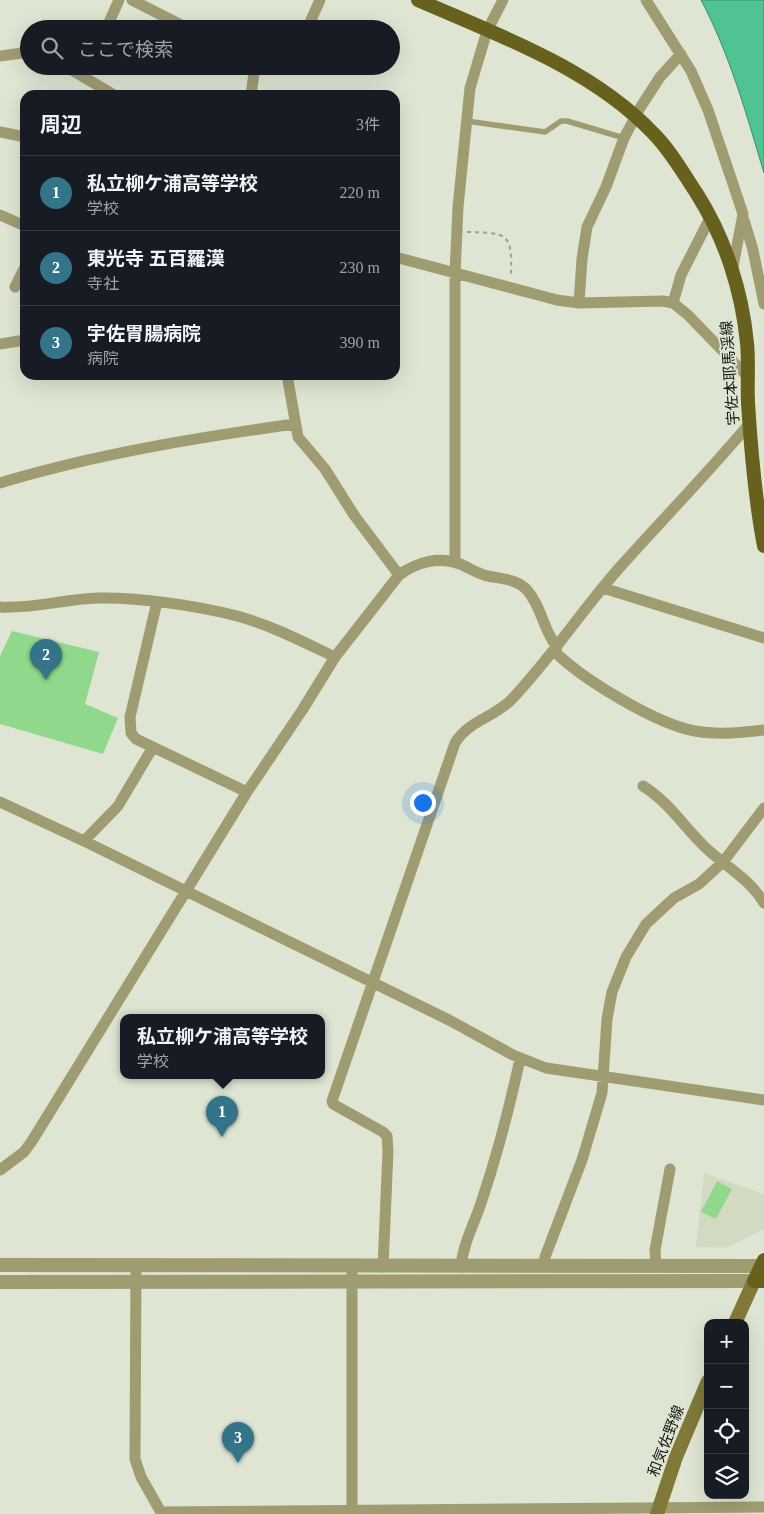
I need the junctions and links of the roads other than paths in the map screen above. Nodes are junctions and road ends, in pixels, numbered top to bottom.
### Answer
1 (119, 0) edge
2 (132, 0) edge
3 (320, 0) edge
4 (418, 0) edge
5 (503, 0) edge
6 (646, 0) edge
7 (110, 20) edge
8 (171, 20) edge
9 (311, 20) edge
10 (487, 30) junction
11 (20, 53) edge
12 (681, 54) junction
13 (0, 56) edge
14 (91, 75) edge
15 (254, 75) edge
16 (108, 90) edge
17 (252, 90) edge
18 (635, 116) junction
19 (466, 121) junction
20 (0, 132) edge
21 (20, 136) edge
22 (624, 138) junction
23 (743, 214) junction
24 (0, 215) edge
25 (710, 216) junction
26 (20, 224) edge
27 (400, 258) edge
28 (732, 272) junction
29 (455, 274) junction
30 (20, 277) edge
31 (15, 287) dead end
32 (579, 303) junction
33 (673, 303) junction
34 (764, 304) edge
35 (20, 341) edge
36 (0, 344) edge
37 (748, 378) junction
38 (288, 380) edge
39 (750, 423) junction
40 (294, 424) junction
41 (0, 483) edge
42 (764, 546) edge
43 (455, 562) junction
44 (399, 575) junction
45 (603, 588) junction
46 (157, 602) junction
47 (0, 607) edge
48 (764, 638) edge
49 (555, 649) junction
50 (335, 657) junction
51 (764, 730) edge
52 (153, 747) junction
53 (643, 786) dead end
54 (247, 792) junction
55 (0, 802) edge
56 (764, 808) edge
57 (84, 841) junction
58 (723, 862) junction
59 (186, 893) junction
60 (764, 903) edge
61 (374, 984) junction
62 (520, 1059) junction
63 (604, 1077) junction
64 (764, 1100) edge
65 (670, 1169) dead end
66 (0, 1170) edge
67 (763, 1264) edge
68 (0, 1265) edge
69 (136, 1266) junction
70 (544, 1266) junction
71 (656, 1266) junction
72 (352, 1267) junction
73 (383, 1267) junction
74 (462, 1267) junction
75 (759, 1281) edge
76 (0, 1282) edge
77 (136, 1282) junction
78 (352, 1282) junction
79 (737, 1319) edge
80 (704, 1390) edge
81 (764, 1507) edge
82 (658, 1511) edge
83 (352, 1512) edge
84 (162, 1513) edge

1 - 7 street
2 - 8 street
3 - 9 street
4 - 10 main road, 宇佐本耶馬渓線
5 - 10 street
6 - 12 street
10 - 18 main road, 宇佐本耶馬渓線
10 - 19 street
11 - 13 street
12 - 18 street
12 - 23 street
14 - 16 street
15 - 17 street
18 - 22 street
18 - 25 main road, 宇佐本耶馬渓線
19 - 22 lane
19 - 29 street
20 - 21 street
22 - 32 street
23 - 28 street
23 - 34 street
24 - 26 street
25 - 28 main road, 宇佐本耶馬渓線
25 - 33 street
27 - 29 street
28 - 37 main road, 宇佐本耶馬渓線
29 - 32 street
29 - 43 street
30 - 31 street
32 - 33 street
33 - 37 street
35 - 36 street
37 - 39 main road, 宇佐本耶馬渓線
38 - 40 street
39 - 42 main road, 宇佐本耶馬渓線
39 - 45 street
40 - 41 street
40 - 44 street
43 - 44 street
43 - 49 street
44 - 50 street
45 - 48 street
45 - 49 street
46 - 47 street
46 - 50 street
46 - 52 street
49 - 51 street
49 - 61 street
50 - 54 street
52 - 54 street
52 - 57 street
53 - 58 street
54 - 59 street
55 - 57 street
56 - 58 street
57 - 59 street
58 - 60 street
58 - 63 street
59 - 61 street
59 - 66 street
61 - 62 street
61 - 73 street
62 - 63 street
62 - 74 street
63 - 64 street
63 - 70 street
65 - 71 street
67 - 71 street
67 - 75 main road
68 - 69 street
69 - 72 street
69 - 77 street
70 - 71 street
70 - 74 street
72 - 73 street
72 - 78 street
73 - 74 street
75 - 78 street
75 - 79 main road
76 - 77 street
77 - 78 street
77 - 84 street
78 - 83 street
80 - 82 main road, 和気佐野線
81 - 82 street
82 - 83 street
83 - 84 street

